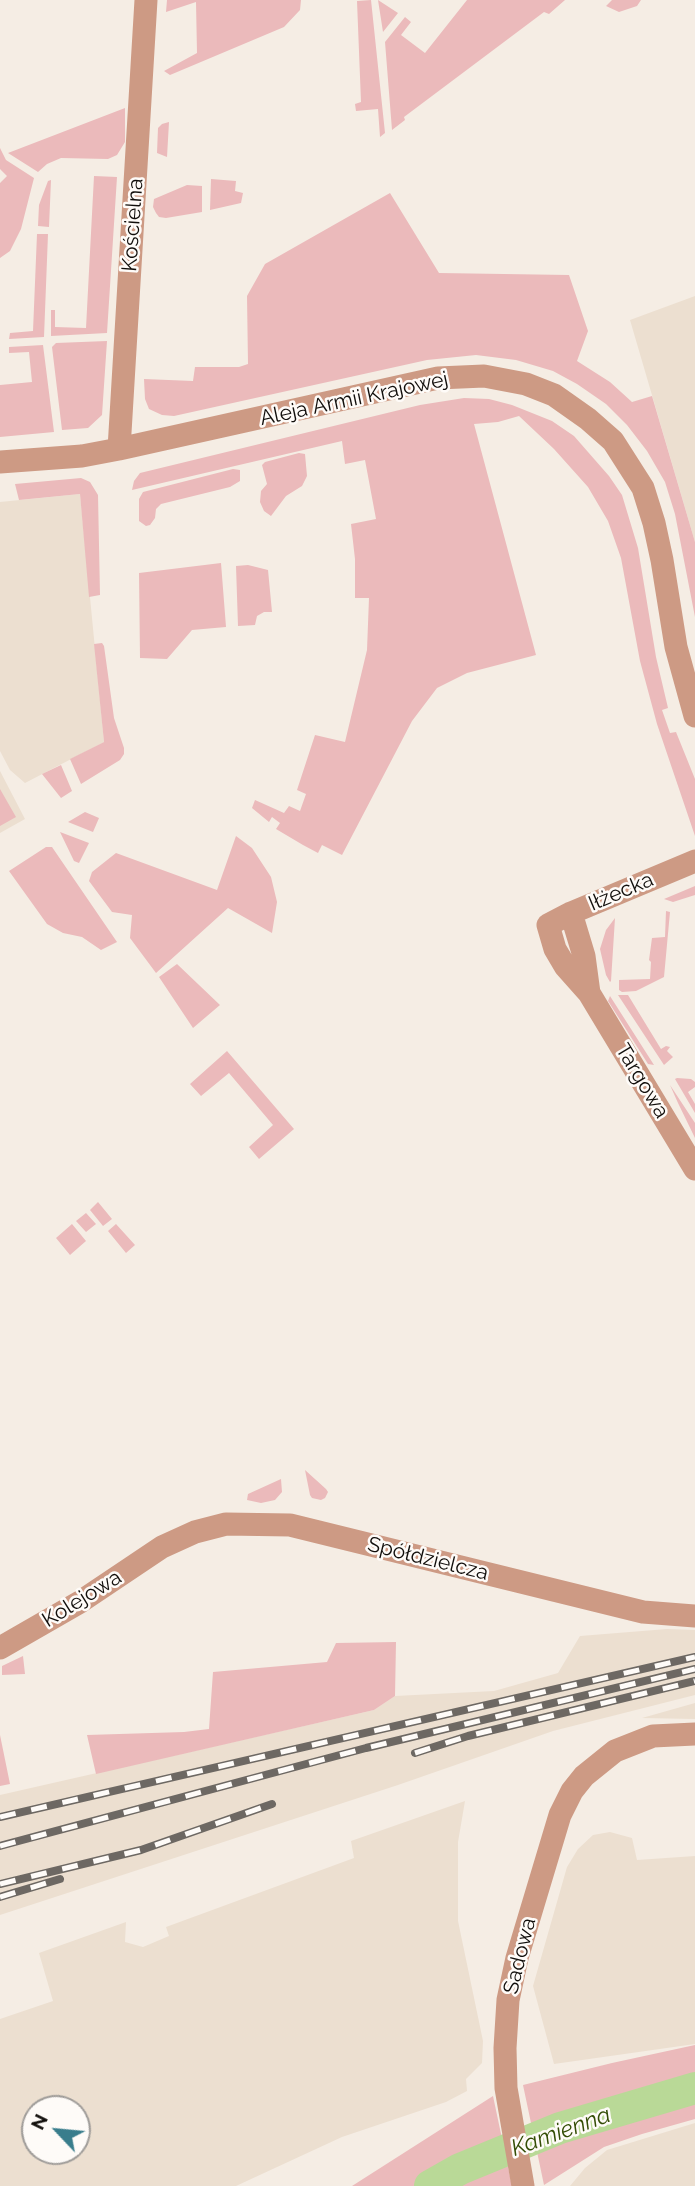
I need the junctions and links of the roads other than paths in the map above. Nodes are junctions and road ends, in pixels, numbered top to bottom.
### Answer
1 (146, 0) edge
2 (119, 449) junction
3 (0, 462) edge
4 (695, 716) edge
5 (695, 861) edge
6 (571, 913) junction
7 (548, 925) joint
8 (589, 993) junction
9 (695, 1169) edge
10 (162, 1547) joint
11 (695, 1616) edge
12 (0, 1648) edge
13 (695, 1734) edge
14 (523, 2186) edge

1 - 2 street, Kościelna
2 - 3 street, Aleja Armii Krajowej
2 - 4 street, Aleja Armii Krajowej
5 - 6 street, Iłżecka
6 - 7 street, Iłżecka
6 - 8 street, Targowa
7 - 8 street, Targowa
8 - 9 street, Targowa
10 - 11 street, Spółdzielcza
10 - 12 street, Kolejowa
13 - 14 street, Sadowa

